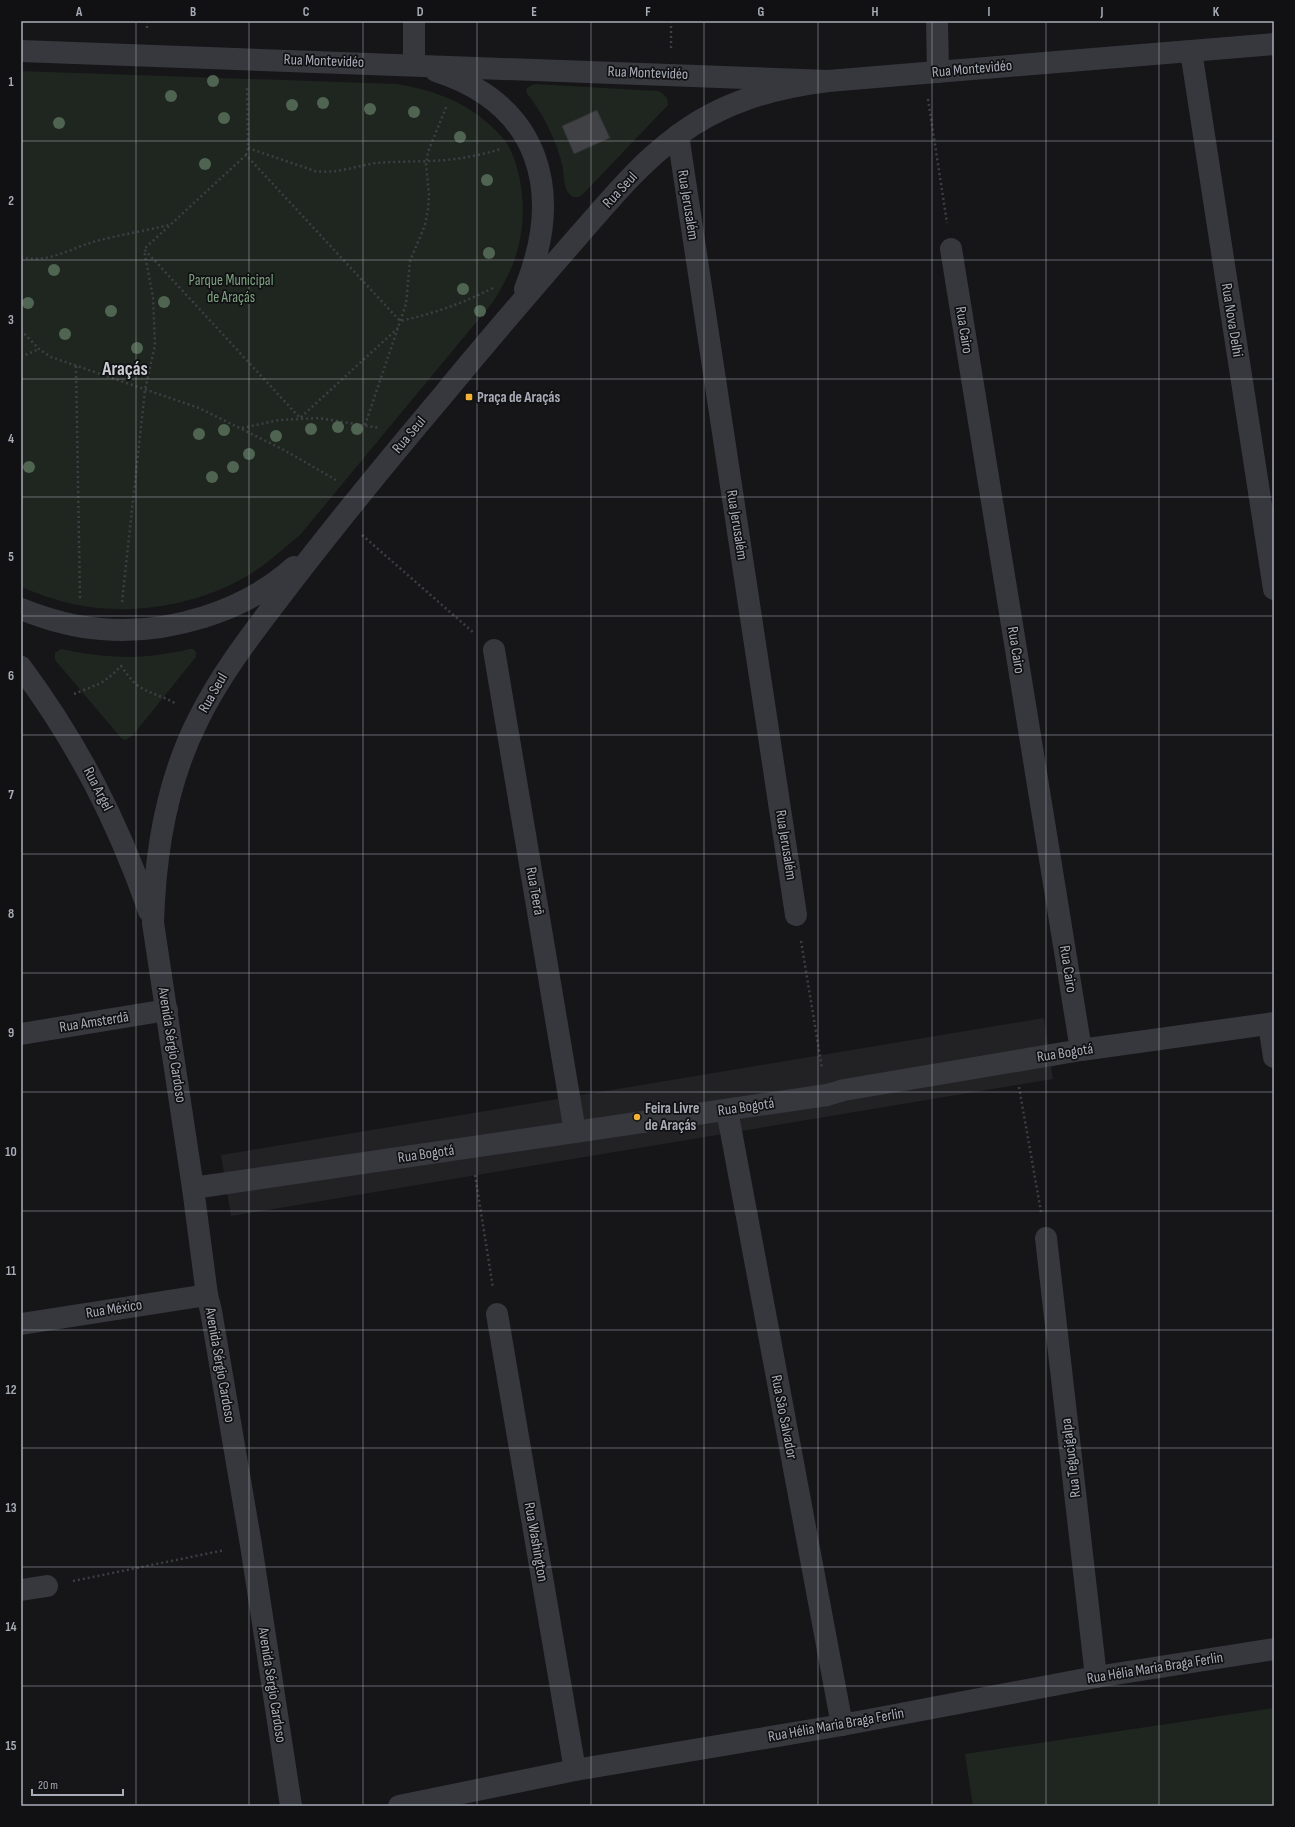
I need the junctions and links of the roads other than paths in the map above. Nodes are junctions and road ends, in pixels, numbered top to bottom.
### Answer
1 (414, 21) edge
2 (936, 21) edge
3 (1274, 44) edge
4 (21, 51) edge
5 (1191, 51) junction
6 (414, 64) junction
7 (931, 72) junction
8 (828, 81) junction
9 (678, 135) junction
10 (951, 249) road end
11 (510, 314) junction
12 (338, 521) junction
13 (1274, 589) edge
14 (21, 609) edge
15 (494, 650) road end
16 (21, 667) edge
17 (796, 915) road end
18 (153, 923) junction
19 (167, 1010) junction
20 (1271, 1024) edge
21 (21, 1034) edge
22 (1081, 1050) junction
23 (1274, 1056) edge
24 (727, 1110) junction
25 (575, 1132) junction
26 (193, 1188) junction
27 (1046, 1238) road end
28 (207, 1295) junction
29 (497, 1314) road end
30 (21, 1324) edge
31 (47, 1586) road end
32 (21, 1590) edge
33 (1274, 1650) edge
34 (1096, 1677) junction
35 (842, 1725) junction
36 (575, 1770) junction
37 (291, 1806) edge
38 (399, 1806) edge

1 - 6 street
2 - 7 street
3 - 5 street, Rua Montevidéo
4 - 6 street, Rua Montevidéo
5 - 7 street, Rua Montevidéo
5 - 13 street, Rua Nova Delhi
6 - 8 street, Rua Montevidéo
6 - 11 street
7 - 8 street, Rua Montevidéo
8 - 9 street, Rua Seul
9 - 11 street, Rua Seul
9 - 17 street, Rua Jerusalém
10 - 22 street, Rua Cairo
11 - 12 street, Rua Seul
12 - 14 street
12 - 18 street, Rua Seul
15 - 25 street, Rua Teerã
16 - 18 street, Rua Argel
18 - 19 street, Avenida Sérgio Cardoso
19 - 21 street, Rua Amsterdã
19 - 26 street, Avenida Sérgio Cardoso
20 - 22 street, Rua Bogotá
20 - 23 street
22 - 24 street, Rua Bogotá
24 - 25 street, Rua Bogotá
24 - 35 street, Rua São Salvador
25 - 26 street, Rua Bogotá
26 - 28 street, Avenida Sérgio Cardoso
27 - 34 street, Rua Tegucigalpa
28 - 30 street, Rua México
28 - 37 street, Avenida Sérgio Cardoso
29 - 36 street, Rua Washington
31 - 32 street
33 - 34 street, Rua Hélia Maria Braga Ferlin
34 - 35 street, Rua Hélia Maria Braga Ferlin
35 - 36 street, Rua Hélia Maria Braga Ferlin
36 - 38 street, Rua Hélia Maria Braga Ferlin

